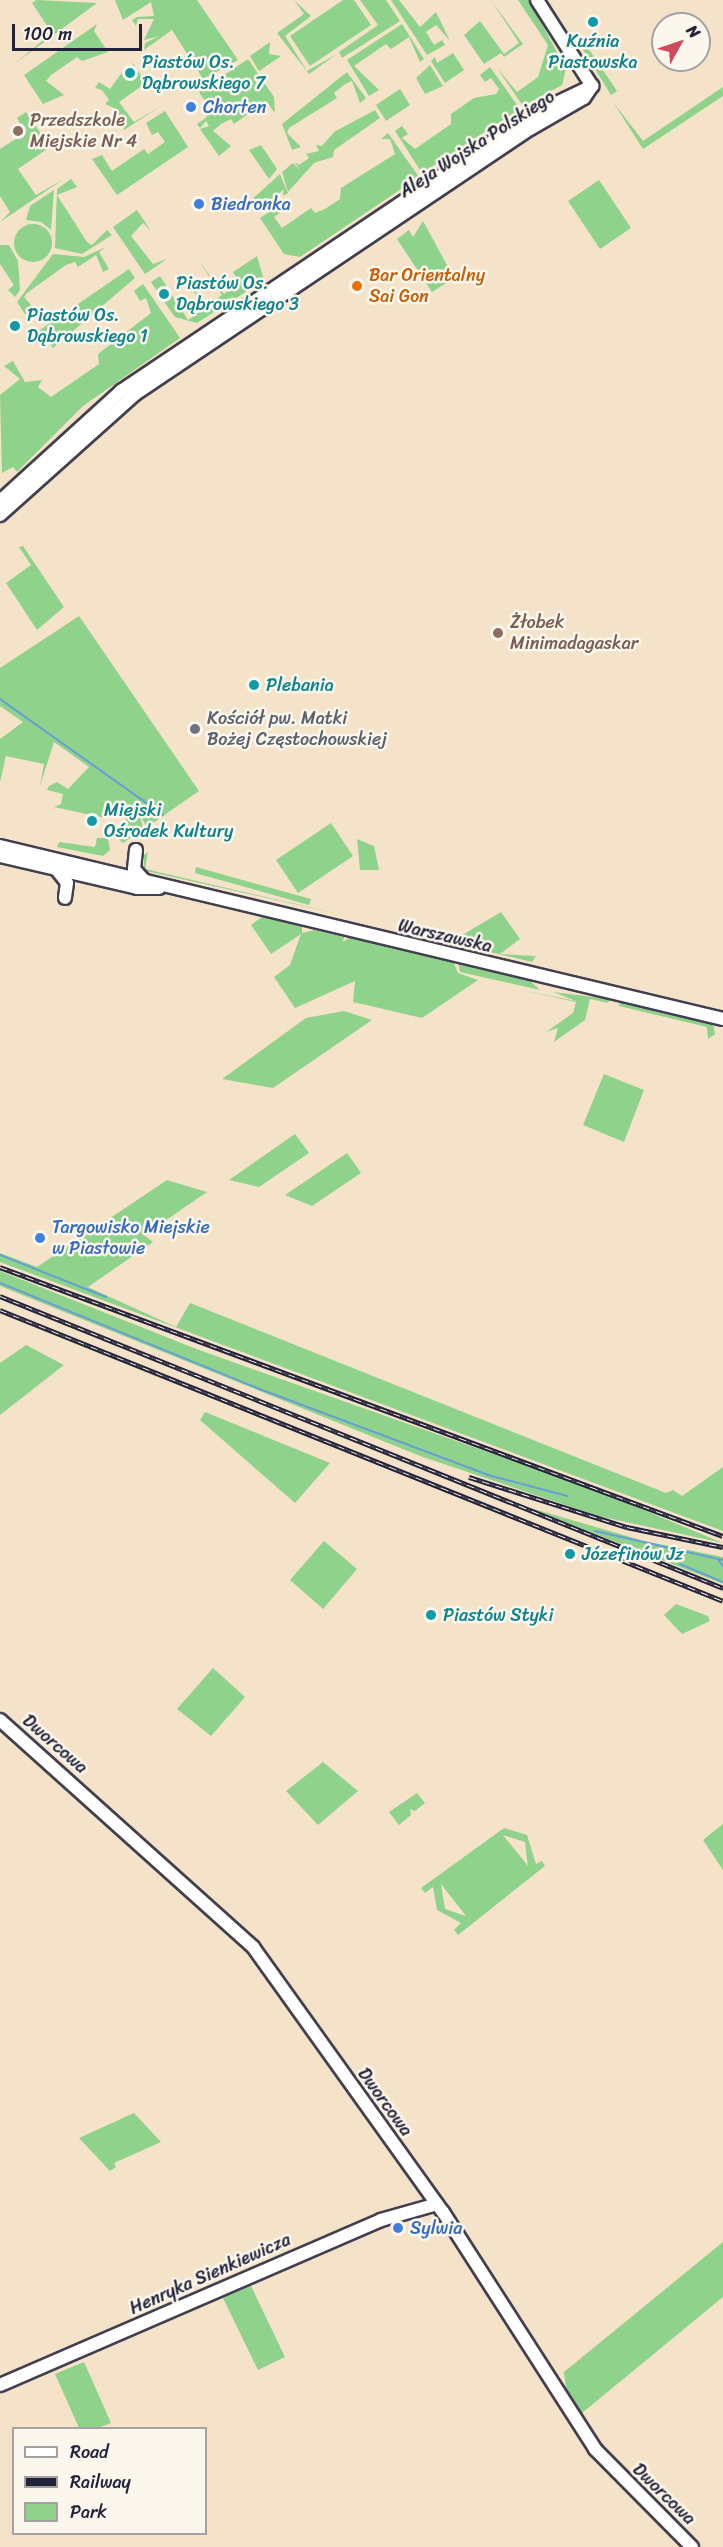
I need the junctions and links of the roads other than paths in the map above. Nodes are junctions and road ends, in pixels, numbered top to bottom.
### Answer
1 (537, 0) edge
2 (592, 86) junction
3 (0, 501) edge
4 (0, 515) edge
5 (0, 846) edge
6 (136, 850) dead end
7 (0, 856) edge
8 (57, 870) junction
9 (143, 879) junction
10 (159, 888) junction
11 (65, 898) dead end
12 (723, 1019) edge
13 (0, 1720) edge
14 (437, 2204) junction
15 (0, 2385) edge
16 (692, 2547) edge

1 - 2 street
2 - 3 street, Aleja Wojska Polskiego
2 - 4 street, Aleja Wojska Polskiego
5 - 9 street, Warszawska
6 - 9 street
7 - 8 street, Warszawska
8 - 10 street, Warszawska
8 - 11 street
9 - 10 street, Warszawska
10 - 12 street, Warszawska
13 - 14 street, Dworcowa
14 - 15 street, Henryka Sienkiewicza
14 - 16 street, Dworcowa

